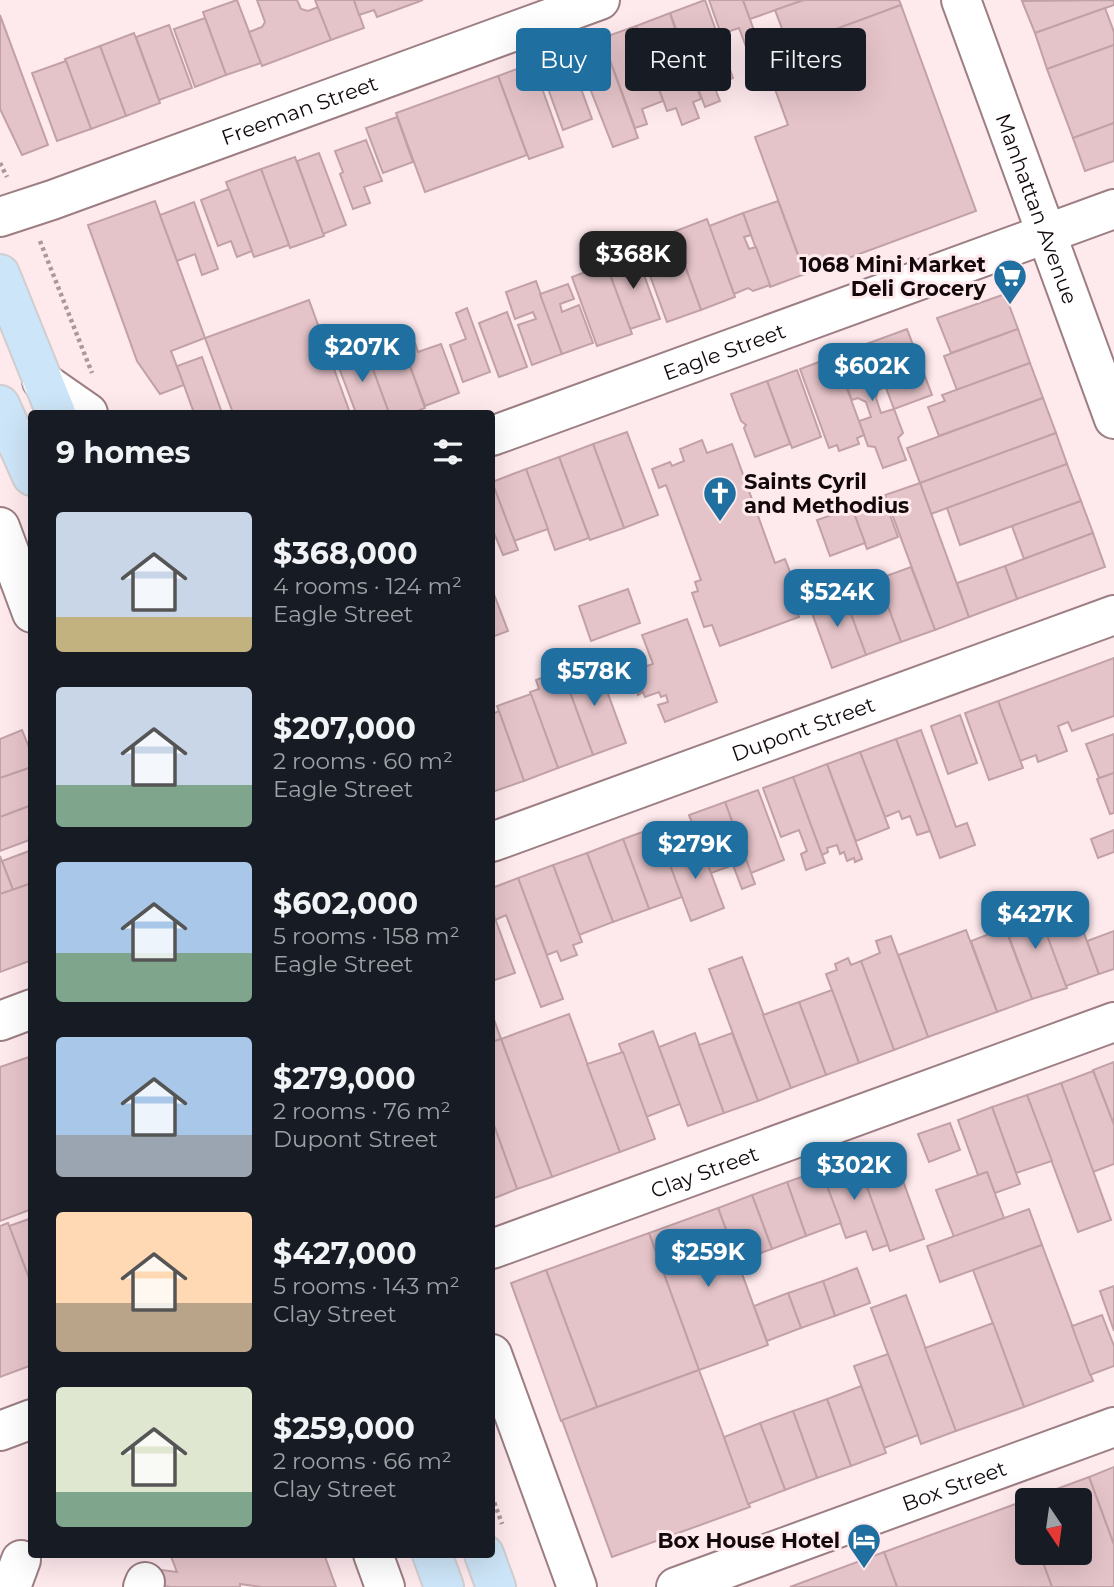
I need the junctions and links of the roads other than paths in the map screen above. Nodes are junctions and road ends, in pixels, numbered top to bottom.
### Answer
1 (600, 0) edge
2 (961, 0) edge
3 (1114, 208) edge
4 (12, 213) edge
5 (1046, 234) junction
6 (0, 274) edge
7 (49, 397) edge
8 (0, 405) edge
9 (81, 410) edge
10 (1114, 419) edge
11 (495, 435) edge
12 (28, 467) edge
13 (0, 527) edge
14 (20, 613) edge
15 (1114, 615) edge
16 (495, 841) edge
17 (28, 1010) edge
18 (0, 1021) edge
19 (1114, 1022) edge
20 (495, 1248) edge
21 (495, 1362) edge
22 (28, 1420) edge
23 (1114, 1427) edge
24 (0, 1431) edge
25 (374, 1558) edge
26 (433, 1558) edge
27 (485, 1558) edge
28 (385, 1587) edge
29 (444, 1587) edge
30 (496, 1587) edge
31 (577, 1587) edge
32 (676, 1587) edge

1 - 4 street, Freeman Street
2 - 5 street, Manhattan Avenue
3 - 5 street, Eagle Street
5 - 10 street, Manhattan Avenue
5 - 11 street, Eagle Street
6 - 7 main road
7 - 9 street
8 - 12 main road
13 - 14 street
15 - 16 street, Dupont Street
17 - 18 street
19 - 20 street, Clay Street
21 - 31 street
22 - 24 street
23 - 32 street, Box Street
25 - 28 street
26 - 29 main road
27 - 30 main road

